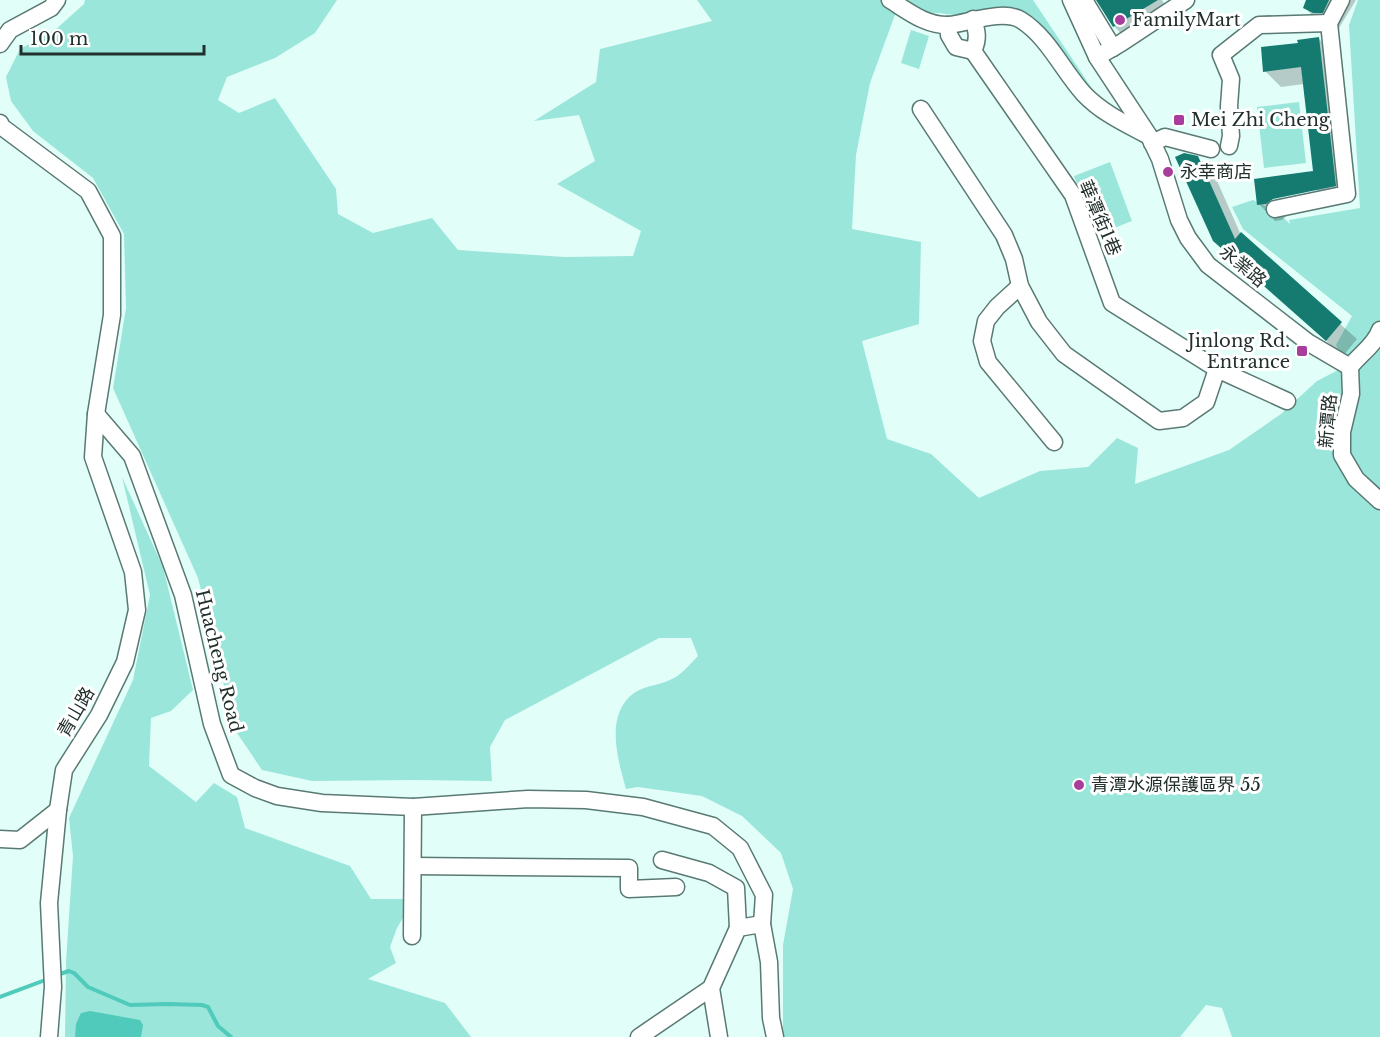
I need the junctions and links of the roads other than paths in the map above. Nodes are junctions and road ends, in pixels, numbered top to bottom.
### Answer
1 (57, 0) edge
2 (890, 0) edge
3 (1071, 0) edge
4 (1083, 0) edge
5 (1341, 0) edge
6 (1177, 3) edge
7 (973, 19) junction
8 (1329, 23) junction
9 (948, 25) junction
10 (0, 44) edge
11 (1113, 48) junction
12 (973, 51) junction
13 (1097, 57) junction
14 (921, 109) dead end
15 (0, 123) edge
16 (1150, 140) junction
17 (1229, 146) dead end
18 (1211, 149) dead end
19 (1275, 209) dead end
20 (1020, 286) junction
21 (1380, 330) edge
22 (1350, 367) junction
23 (1217, 369) junction
24 (1287, 401) dead end
25 (96, 414) junction
26 (1054, 442) dead end
27 (1380, 501) edge
28 (413, 807) junction
29 (58, 810) junction
30 (0, 839) edge
31 (663, 860) dead end
32 (413, 866) junction
33 (676, 887) dead end
34 (762, 924) junction
35 (738, 928) junction
36 (412, 936) dead end
37 (711, 988) junction
38 (49, 1037) edge
39 (639, 1037) edge
40 (719, 1037) edge
41 (775, 1037) edge

1 - 10 street
2 - 9 street
3 - 13 street, 永業路
4 - 11 street
5 - 8 street
6 - 11 street
7 - 9 street
7 - 12 street
7 - 16 street
8 - 17 street
8 - 19 street
9 - 12 street, 華潭街1巷
11 - 13 street
12 - 23 street, 華潭街1巷
13 - 16 street, 永業路
14 - 20 street
15 - 25 street
16 - 18 street
16 - 22 street, 永業路
20 - 23 street
20 - 26 street
21 - 22 street
22 - 27 street, 新潭路
23 - 24 street, 華潭街1巷
25 - 28 street, Huacheng Road
25 - 29 street, 青山路
28 - 32 street
28 - 34 street, Huacheng Road
29 - 30 street
29 - 38 street, 青山路
31 - 35 street
32 - 33 street
32 - 36 street
34 - 35 street
34 - 41 street, Huacheng Road
35 - 37 street
37 - 39 street
37 - 40 street

